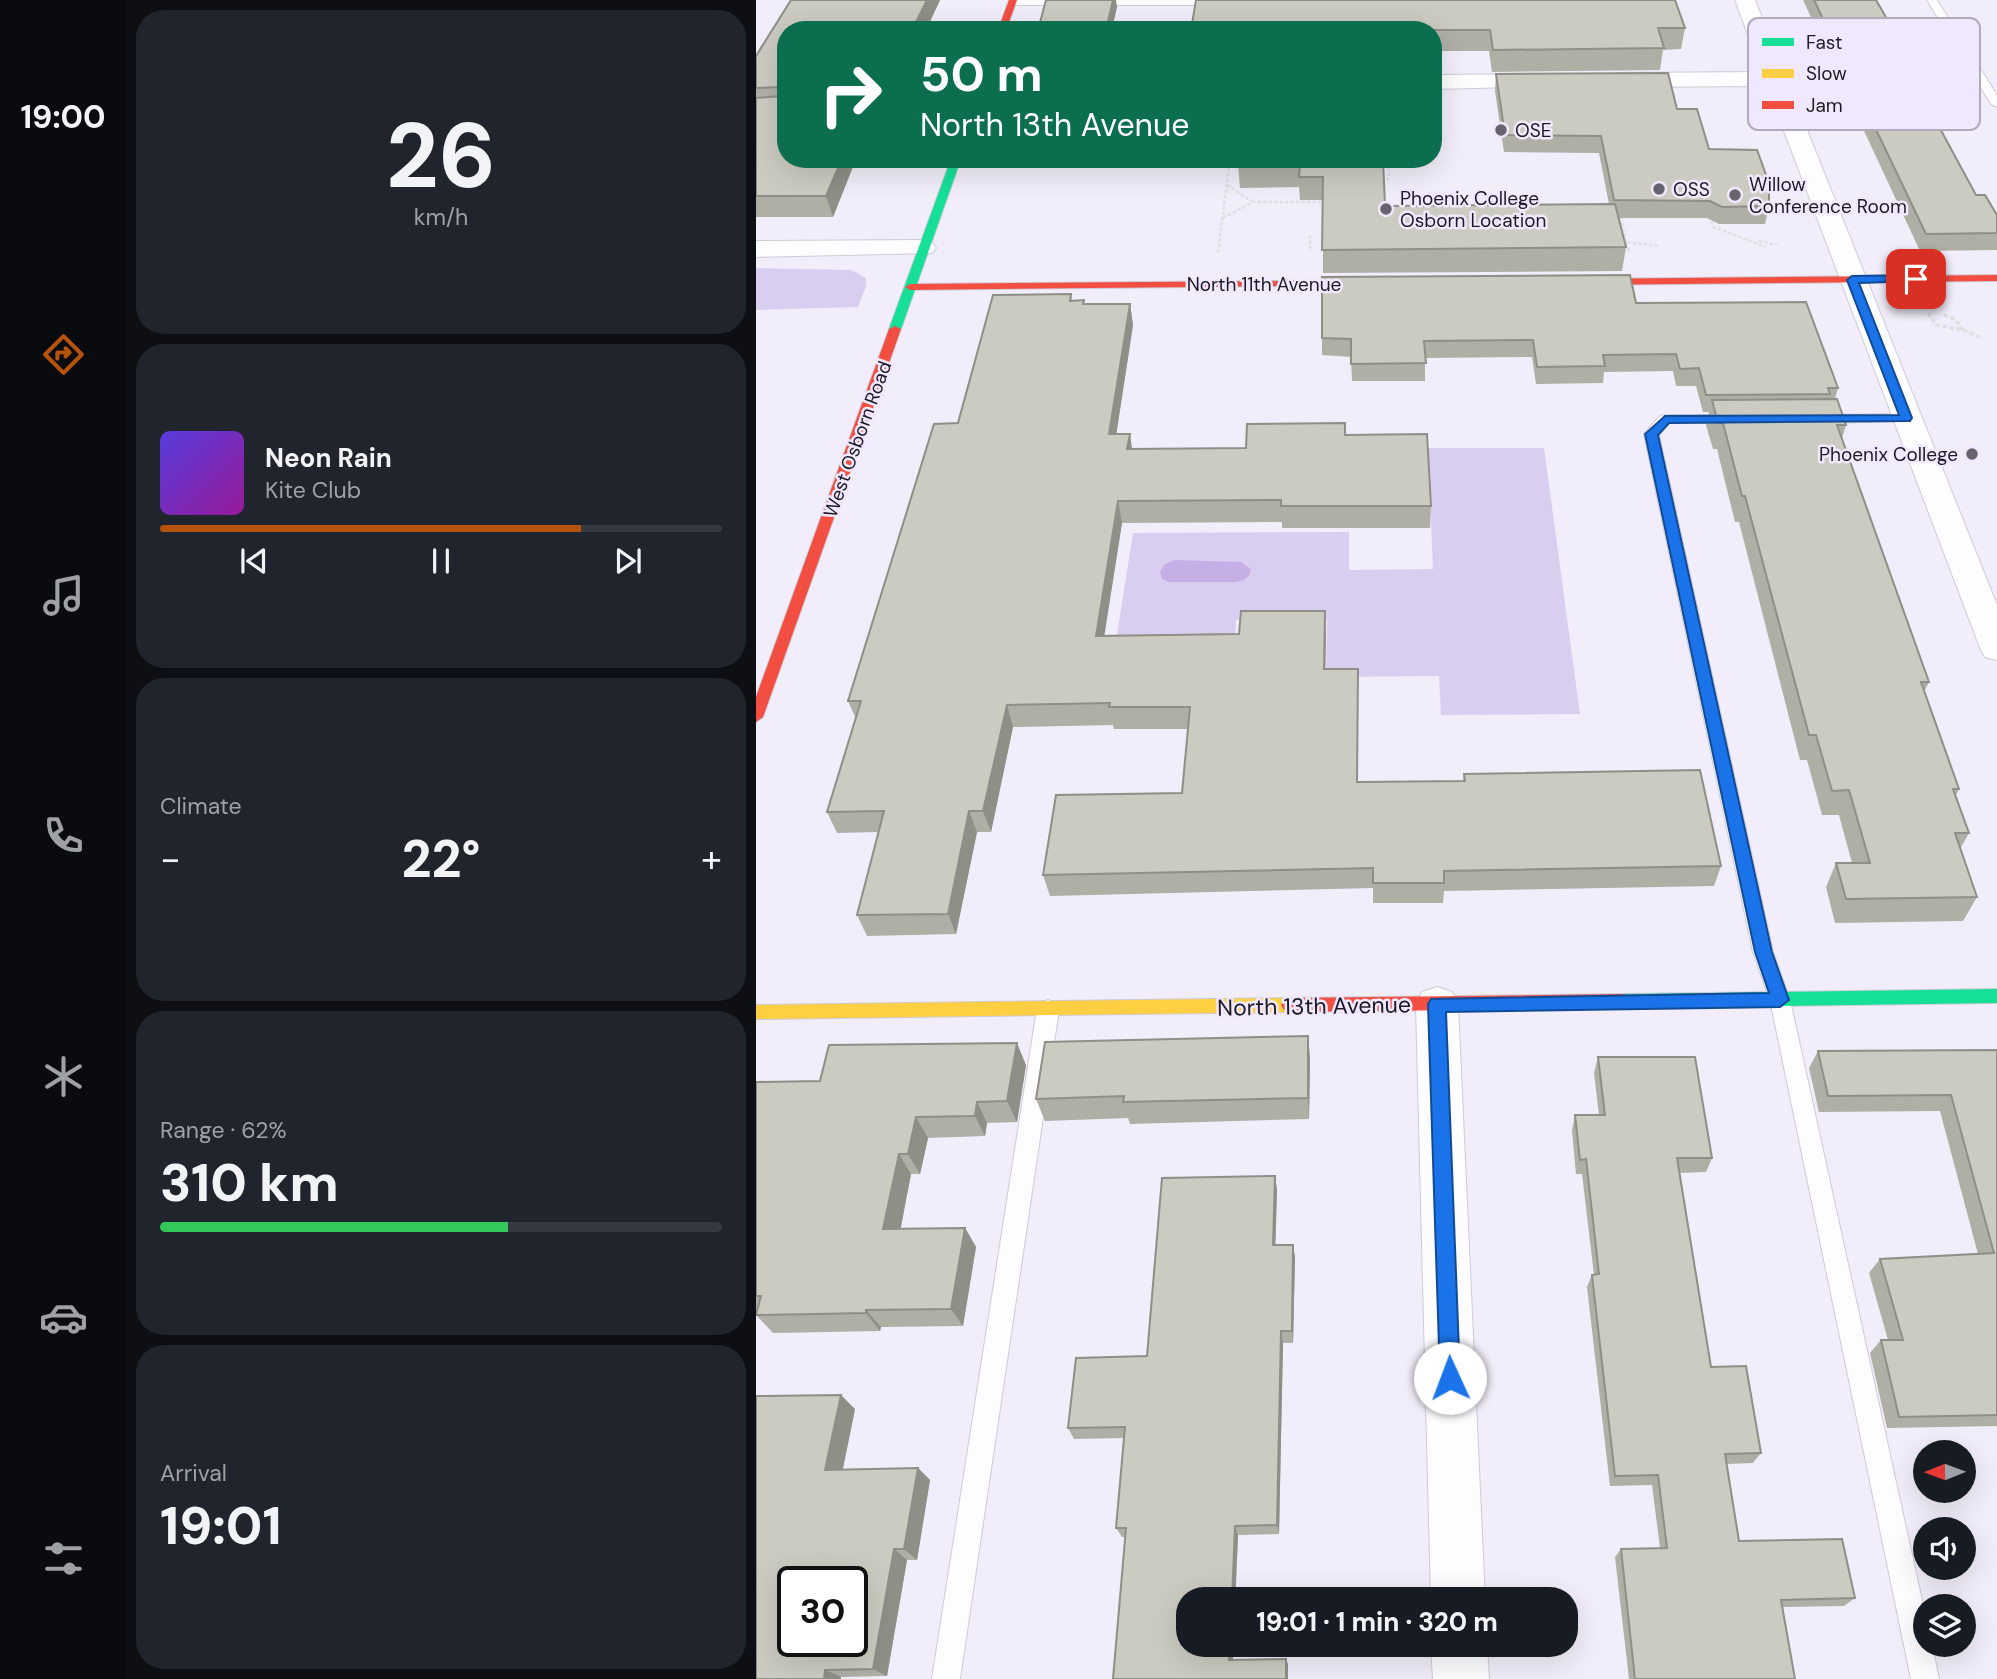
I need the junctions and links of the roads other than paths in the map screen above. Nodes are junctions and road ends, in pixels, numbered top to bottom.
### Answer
1 (1745, 0) edge
2 (1933, 0) edge
3 (1012, 2) edge
4 (1236, 2) edge
5 (1752, 18) edge
6 (1944, 18) edge
7 (1005, 21) edge
8 (1980, 76) edge
9 (1748, 79) edge
10 (1593, 80) edge
11 (1566, 81) edge
12 (1442, 82) edge
13 (1997, 104) edge
14 (1795, 130) edge
15 (953, 168) edge
16 (923, 248) junction
17 (756, 249) edge
18 (1997, 278) edge
19 (1852, 280) junction
20 (1569, 282) edge
21 (1391, 283) edge
22 (910, 287) junction
23 (1906, 418) junction
24 (1760, 419) edge
25 (1801, 419) edge
26 (1997, 648) edge
27 (756, 717) edge
28 (1997, 996) edge
29 (1780, 1000) junction
30 (1437, 1004) junction
31 (1048, 1009) junction
32 (756, 1012) edge
33 (1458, 1587) edge
34 (1460, 1657) edge
35 (946, 1679) edge
36 (1461, 1679) edge
37 (1925, 1679) edge

1 - 5 street
2 - 6 lane
3 - 4 lane
3 - 7 street
8 - 13 lane
9 - 10 street
11 - 12 street
14 - 19 street
15 - 16 street, West Osborn Road
16 - 17 street
16 - 22 street, West Osborn Road
18 - 19 street
19 - 20 street
19 - 23 street
21 - 22 street, North 11th Avenue
22 - 27 street, West Osborn Road
23 - 25 lane
23 - 26 street
24 - 29 lane
28 - 29 street, North 13th Avenue
29 - 30 street, North 13th Avenue
29 - 37 lane
30 - 31 street, North 13th Avenue
30 - 33 street
31 - 32 street, North 13th Avenue
31 - 35 lane
34 - 36 street

